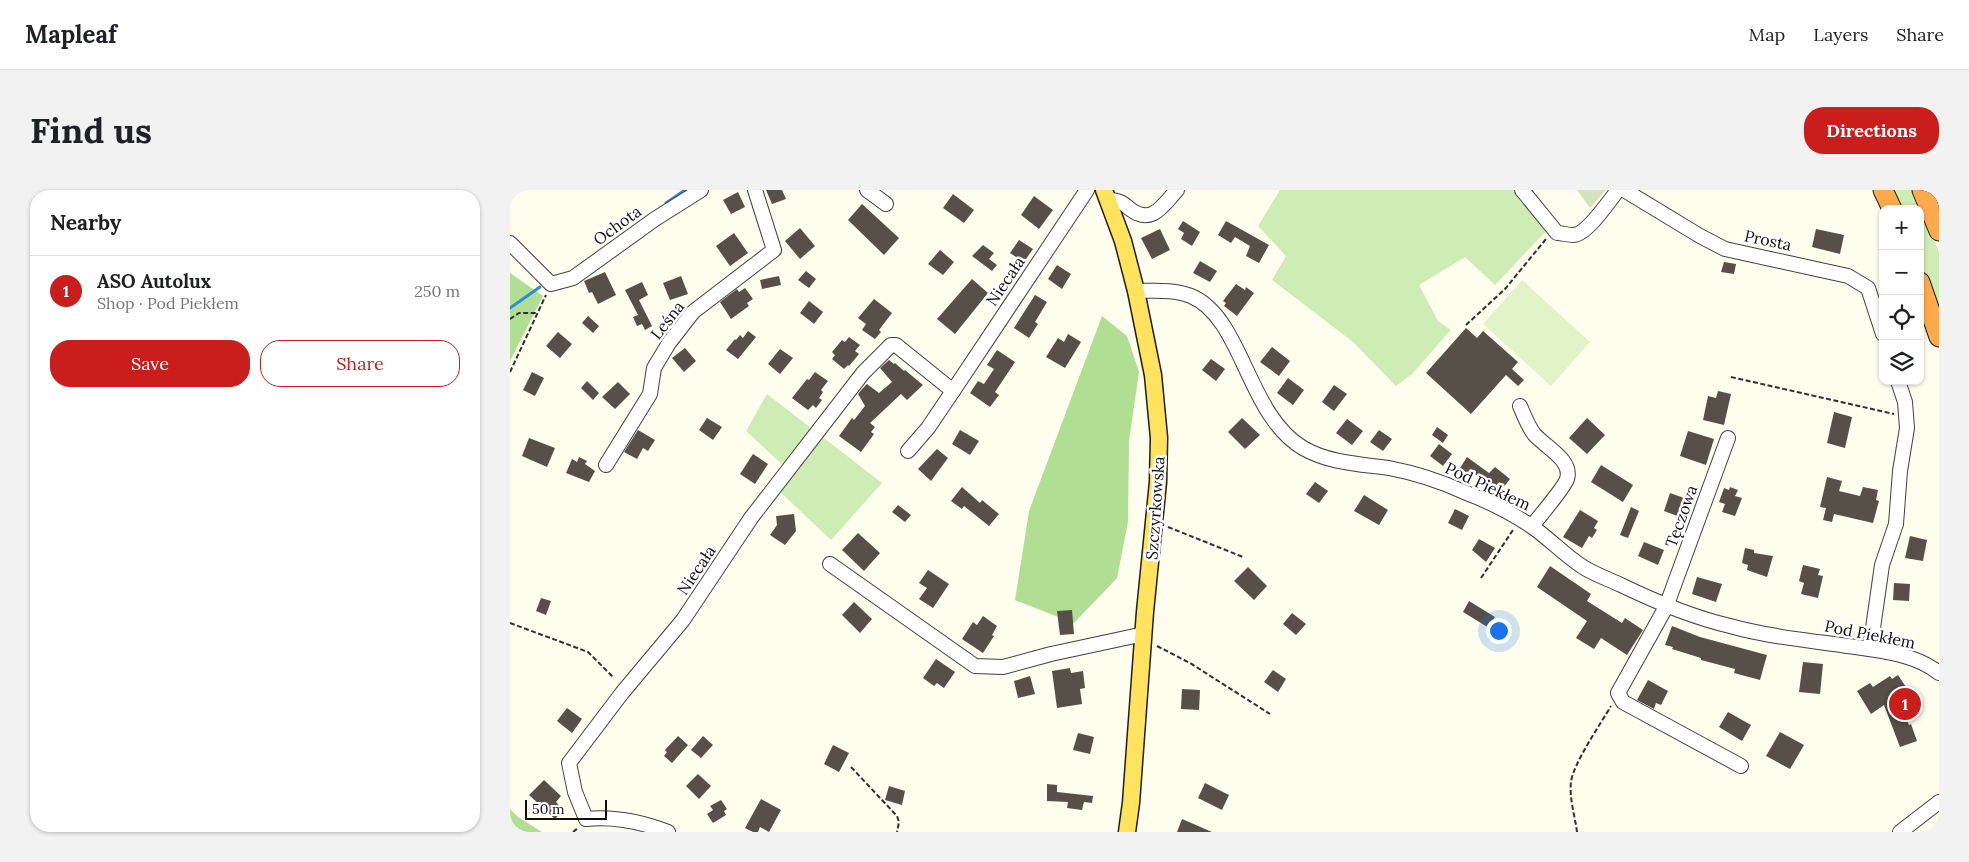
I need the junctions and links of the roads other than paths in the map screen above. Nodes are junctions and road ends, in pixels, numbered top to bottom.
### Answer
1 (701, 190) edge
2 (755, 190) edge
3 (867, 190) edge
4 (1087, 190) edge
5 (1177, 190) edge
6 (1522, 190) edge
7 (1618, 190) edge
8 (1624, 190) edge
9 (1883, 190) edge
10 (1922, 190) edge
11 (1107, 195) edge
12 (886, 204) dead end
13 (1890, 205) edge
14 (1939, 231) edge
15 (510, 243) edge
16 (1136, 291) junction
17 (1924, 294) edge
18 (1879, 322) edge
19 (1939, 338) edge
20 (1899, 385) edge
21 (953, 391) junction
22 (1520, 406) dead end
23 (1728, 438) dead end
24 (908, 451) dead end
25 (606, 465) dead end
26 (1526, 523) junction
27 (830, 564) dead end
28 (1666, 607) junction
29 (1144, 637) junction
30 (1870, 649) junction
31 (1939, 673) edge
32 (1741, 766) dead end
33 (1939, 802) edge
34 (668, 832) edge
35 (1127, 832) edge
36 (1900, 832) edge

1 - 15 street, Ochota
2 - 25 street, Leśna
3 - 12 street
4 - 21 street, Niecała
5 - 11 street
6 - 7 street
8 - 18 street, Prosta
9 - 13 highway
10 - 14 highway
11 - 16 main road, Szczyrkowska
16 - 26 street, Pod Piekłem
16 - 29 main road, Szczyrkowska
17 - 19 highway
20 - 30 street
21 - 24 street, Niecała
21 - 34 street, Niecała
22 - 26 street
23 - 28 street, Tęczowa
26 - 28 street, Pod Piekłem
27 - 29 street
28 - 30 street, Pod Piekłem
28 - 32 street, Tęczowa
29 - 35 main road, Szczyrkowska
30 - 31 street, Pod Piekłem
33 - 36 street

